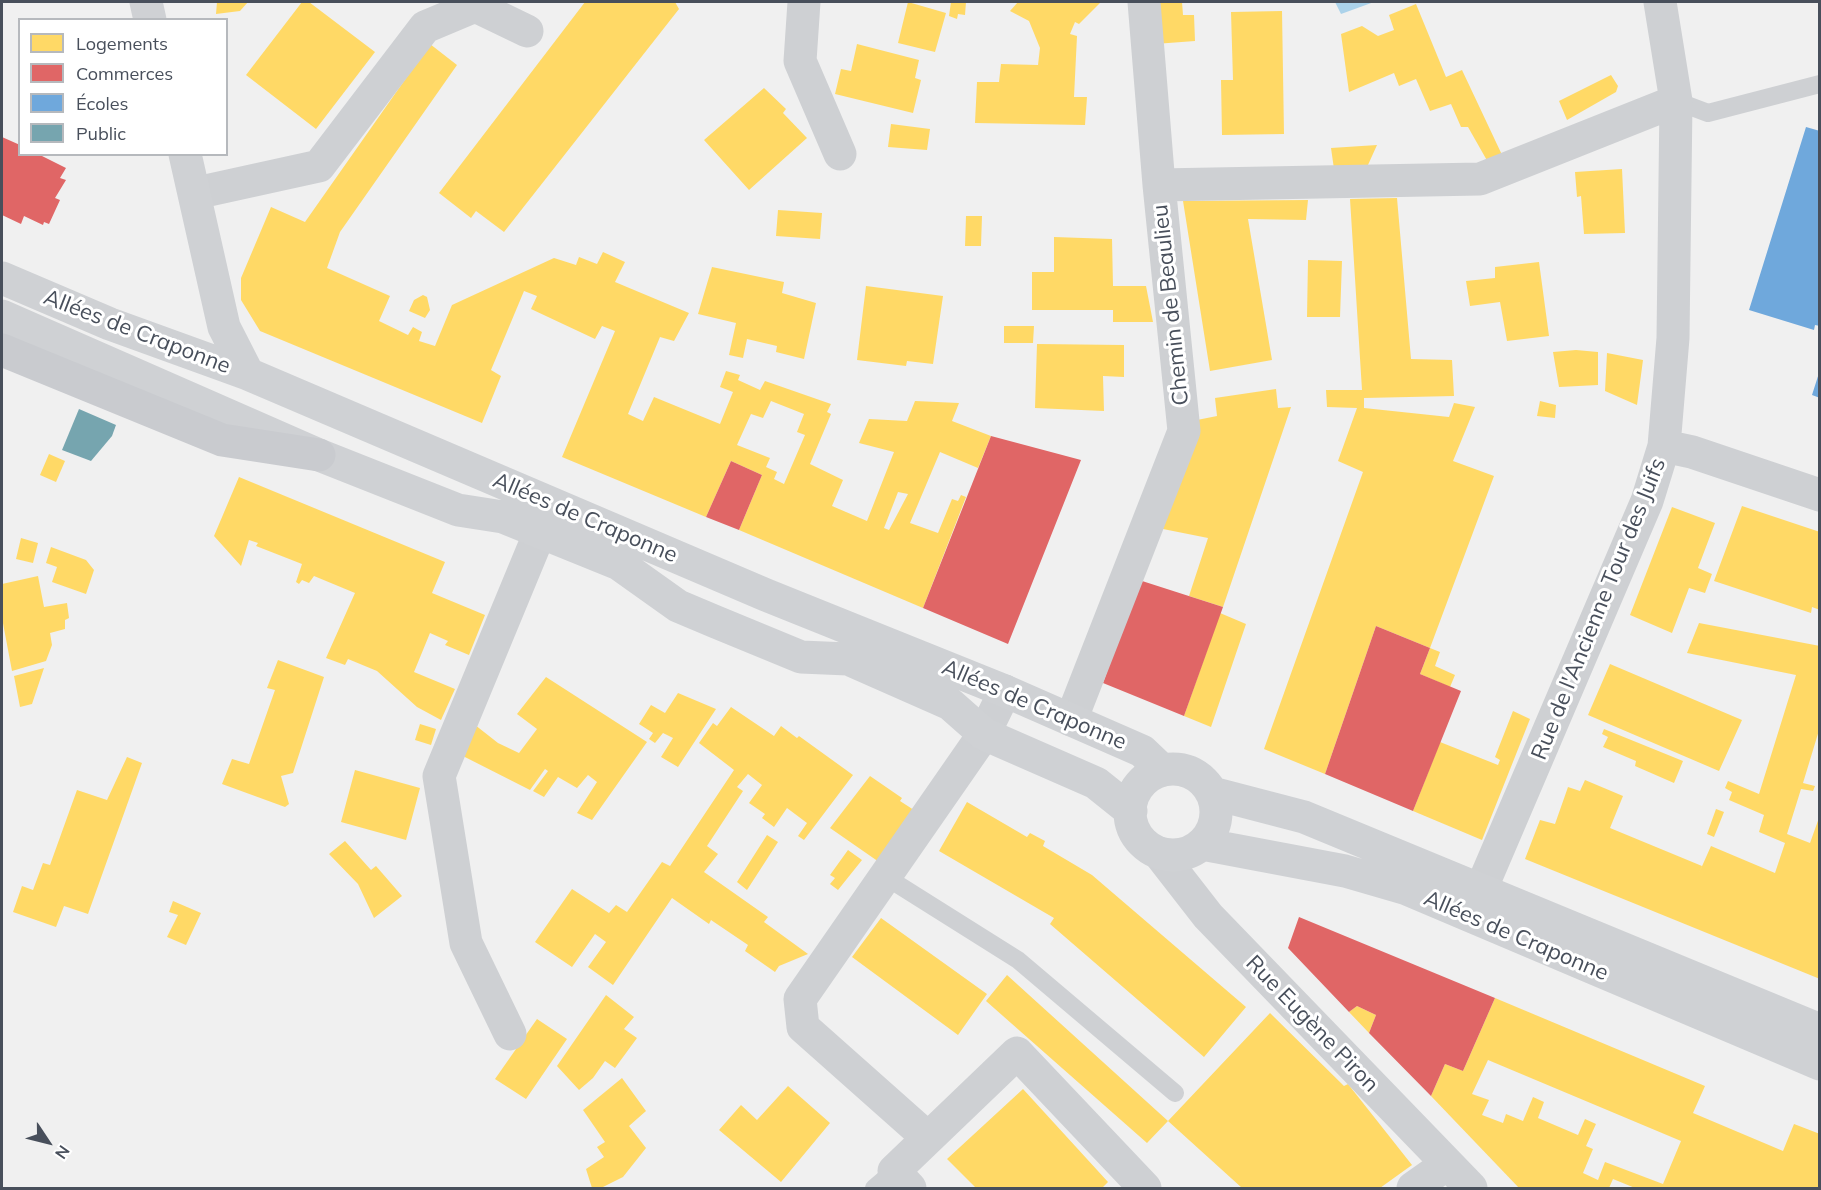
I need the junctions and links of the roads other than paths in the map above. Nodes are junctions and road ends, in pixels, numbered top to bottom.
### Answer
1 (146, 2) edge
2 (804, 2) edge
3 (1144, 2) edge
4 (1660, 2) edge
5 (150, 18) edge
6 (527, 31) dead end
7 (1820, 84) edge
8 (1676, 101) junction
9 (840, 154) dead end
10 (187, 156) edge
11 (1159, 185) junction
12 (196, 193) junction
13 (2, 278) edge
14 (2, 316) edge
15 (110, 324) junction
16 (2, 350) edge
17 (248, 374) junction
18 (1664, 446) junction
19 (319, 455) junction
20 (1820, 495) edge
21 (540, 532) junction
22 (1005, 691) junction
23 (1071, 720) junction
24 (984, 734) junction
25 (1162, 770) junction
26 (1212, 793) junction
27 (1131, 812) junction
28 (1202, 844) junction
29 (1159, 853) junction
30 (886, 878) junction
31 (1475, 903) junction
32 (1820, 1030) edge
33 (510, 1034) dead end
34 (1820, 1064) edge
35 (1175, 1093) dead end
36 (928, 1138) junction
37 (1447, 1164) junction
38 (893, 1183) edge
39 (1138, 1186) edge
40 (1413, 1188) edge
41 (1471, 1188) edge

1 - 5 main road
2 - 9 street
3 - 11 street
4 - 8 street, Rue de l'Ancienne Tour des Juifs
6 - 12 street
7 - 8 lane
8 - 11 street, Chemin de Beaulieu
8 - 18 street, Rue de l'Ancienne Tour des Juifs
10 - 12 main road
11 - 23 street, Chemin de Beaulieu
12 - 17 main road
13 - 15 main road, Allées de Craponne
14 - 19 main road, Allées de Craponne
15 - 17 main road, Allées de Craponne
15 - 19 main road
16 - 19 main road
17 - 22 main road, Allées de Craponne
18 - 20 street
18 - 31 street, Rue de l'Ancienne Tour des Juifs
19 - 21 main road, Allées de Craponne
21 - 24 main road, Allées de Craponne
21 - 33 street
22 - 23 main road, Allées de Craponne
22 - 24 street
23 - 25 main road, Allées de Craponne
24 - 27 main road, Allées de Craponne
24 - 30 street
25 - 26 main road
25 - 27 main road
26 - 28 main road
26 - 31 main road, Allées de Craponne
27 - 29 main road
28 - 29 main road
28 - 31 main road, Allées de Craponne
29 - 37 street, Rue Eugène Piron
30 - 35 lane
30 - 36 street
31 - 32 main road, Allées de Craponne
31 - 34 main road, Allées de Craponne
36 - 38 street
36 - 39 street
37 - 40 street
37 - 41 street, Rue Eugène Piron

